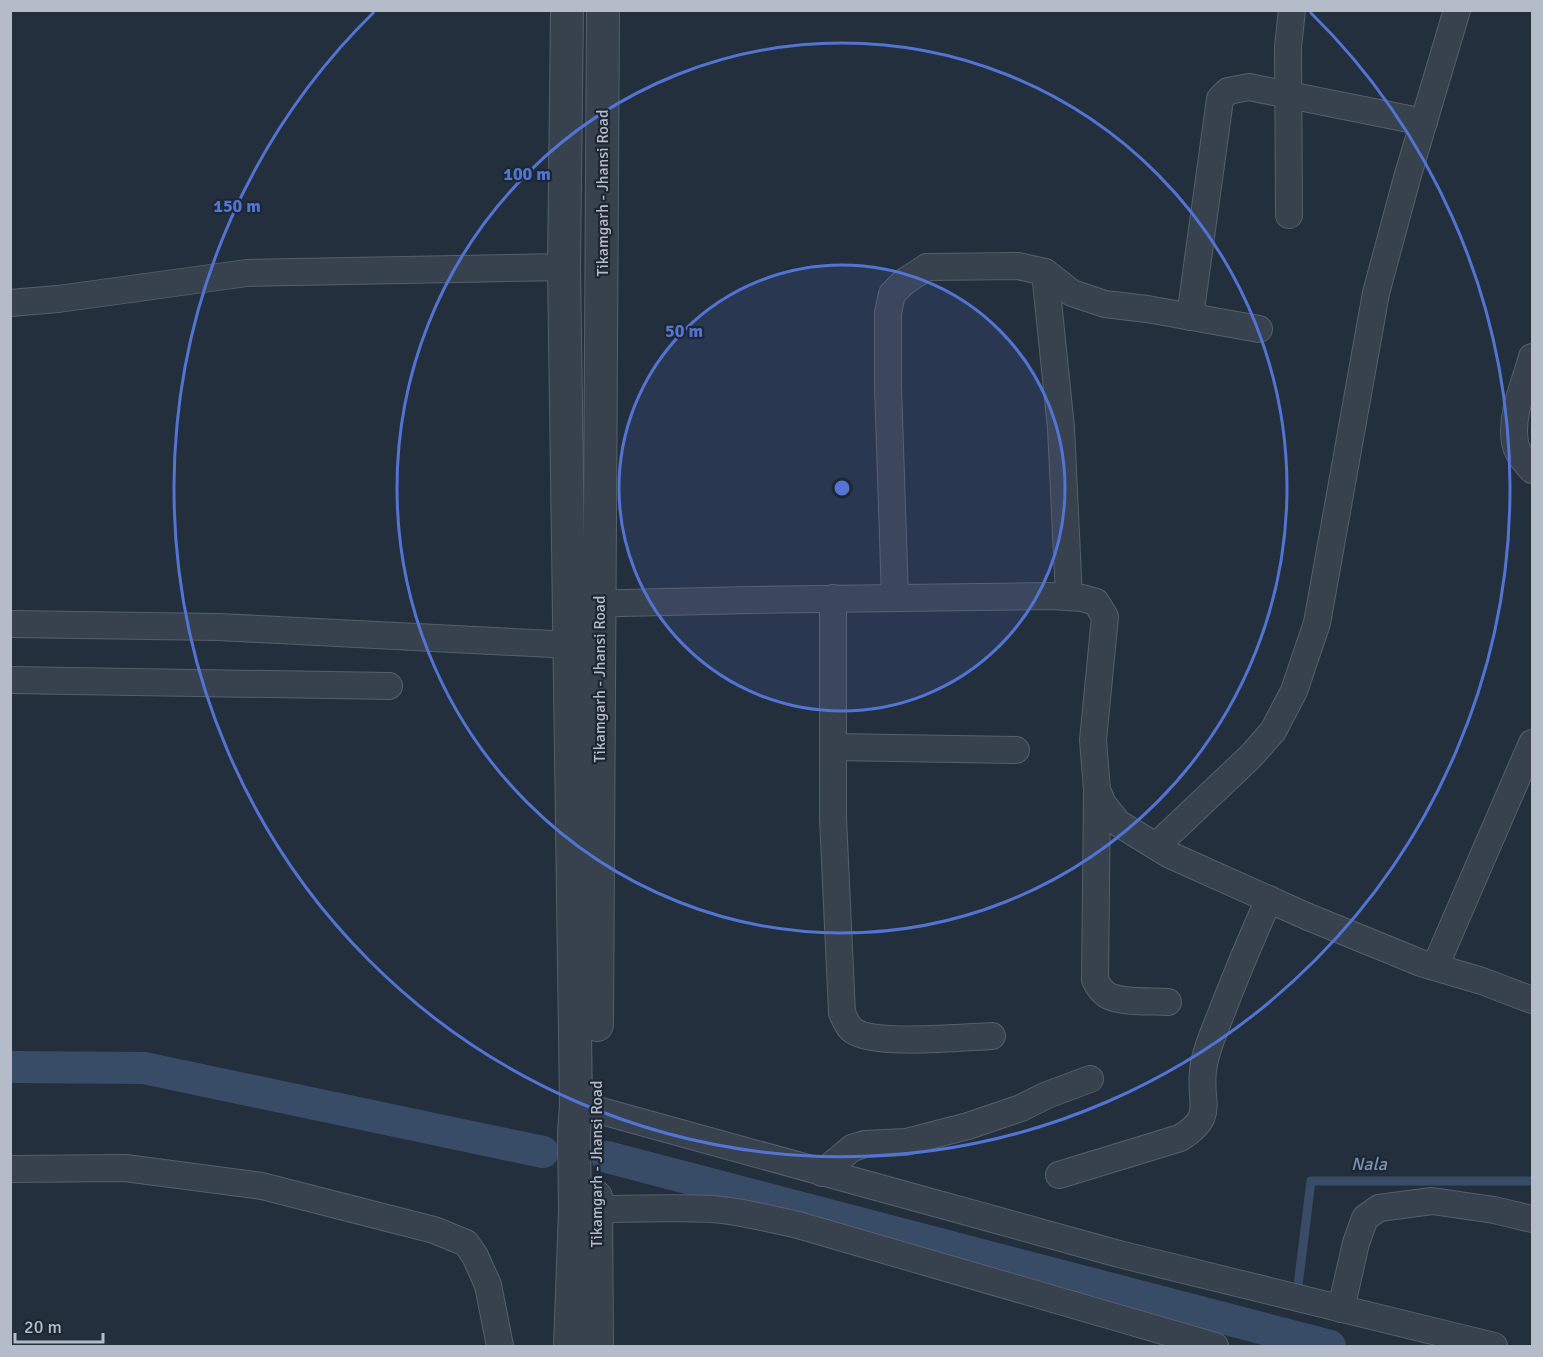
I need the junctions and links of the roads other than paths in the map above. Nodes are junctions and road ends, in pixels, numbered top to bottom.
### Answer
1 (567, 10) edge
2 (603, 10) edge
3 (1292, 10) edge
4 (1457, 10) edge
5 (1288, 95) junction
6 (1424, 122) junction
7 (1289, 215) dead end
8 (564, 267) junction
9 (1045, 272) junction
10 (10, 303) edge
11 (1190, 317) junction
12 (1259, 329) dead end
13 (1533, 357) edge
14 (1533, 470) edge
15 (1069, 597) junction
16 (833, 598) junction
17 (895, 598) junction
18 (600, 604) junction
19 (569, 605) junction
20 (10, 624) edge
21 (571, 645) junction
22 (10, 680) edge
23 (389, 686) dead end
24 (1533, 743) edge
25 (833, 747) junction
26 (1016, 750) dead end
27 (1097, 790) junction
28 (1156, 846) junction
29 (1269, 899) junction
30 (1435, 967) junction
31 (1533, 1000) edge
32 (1168, 1002) dead end
33 (993, 1036) dead end
34 (1090, 1079) dead end
35 (586, 1120) junction
36 (10, 1169) edge
37 (822, 1173) junction
38 (1059, 1175) dead end
39 (586, 1198) junction
40 (1533, 1219) edge
41 (1341, 1309) junction
42 (500, 1347) edge
43 (570, 1347) edge
44 (597, 1347) edge
45 (1215, 1347) edge
46 (1494, 1347) edge

1 - 8 street
2 - 18 street, Tikamgarh - Jhansi Road
3 - 5 street
4 - 6 street
5 - 6 street
5 - 7 street
5 - 11 street
6 - 28 street
8 - 10 street
8 - 19 street
9 - 11 street
9 - 15 street
9 - 17 street
11 - 12 street
13 - 14 street
15 - 17 street
15 - 27 street
16 - 17 street
16 - 18 street
16 - 25 street
18 - 19 street
18 - 35 street, Tikamgarh - Jhansi Road
19 - 21 street
20 - 21 street
21 - 35 street
22 - 23 street
24 - 30 street
25 - 26 street
25 - 33 street
27 - 28 street
27 - 32 street
28 - 29 street
29 - 30 street
29 - 38 street
30 - 31 street
34 - 37 street
35 - 37 street
35 - 39 street
36 - 42 street
37 - 41 street
39 - 43 street
39 - 44 street, Tikamgarh - Jhansi Road
39 - 45 street
40 - 41 street
41 - 46 street

